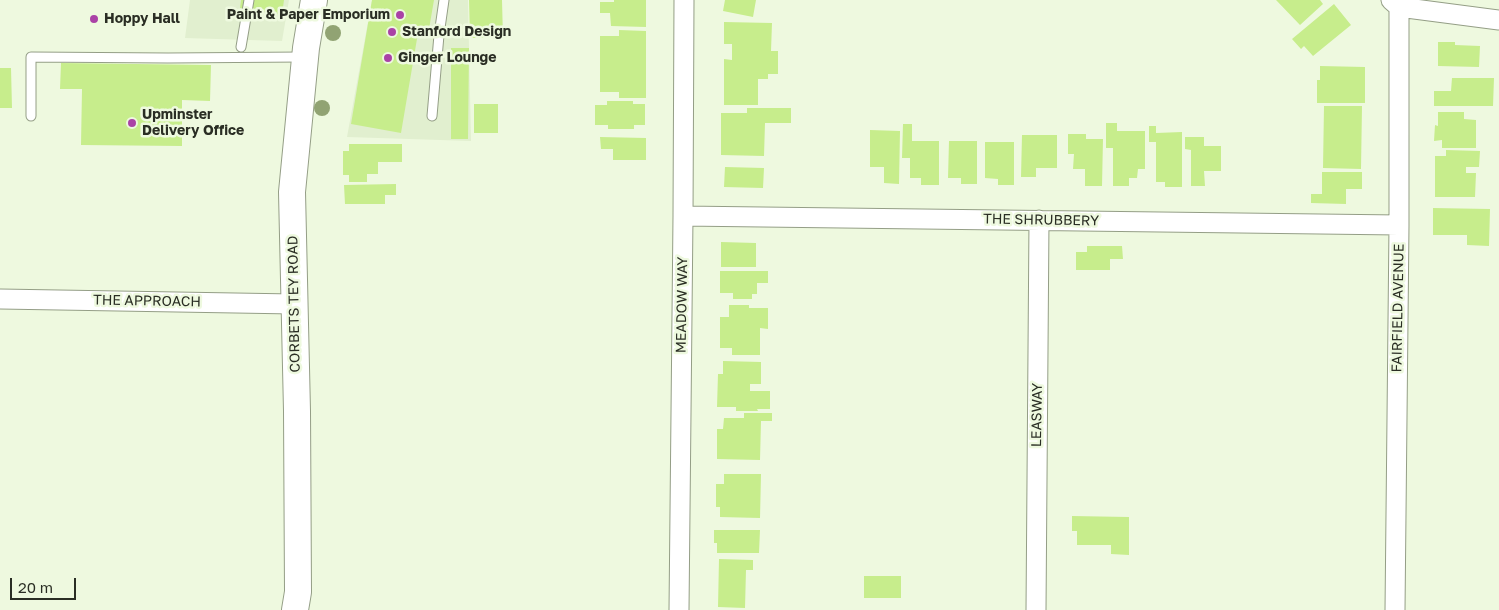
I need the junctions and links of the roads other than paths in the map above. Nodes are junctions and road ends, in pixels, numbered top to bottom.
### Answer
1 (249, 0) edge
2 (314, 0) edge
3 (444, 0) edge
4 (684, 0) edge
5 (1395, 3) edge
6 (1499, 20) edge
7 (241, 47) dead end
8 (305, 57) junction
9 (31, 116) dead end
10 (432, 116) dead end
11 (683, 216) junction
12 (1039, 220) junction
13 (1400, 225) junction
14 (0, 299) edge
15 (294, 304) junction
16 (295, 610) edge
17 (679, 610) edge
18 (1036, 610) edge
19 (1395, 610) edge

1 - 7 lane
2 - 8 main road, CORBETS TEY ROAD
3 - 10 lane
4 - 11 street, MEADOW WAY
5 - 6 street
5 - 13 street, FAIRFIELD AVENUE
8 - 9 lane
8 - 15 main road, CORBETS TEY ROAD
11 - 12 street, THE SHRUBBERY
11 - 17 street, MEADOW WAY
12 - 13 street, THE SHRUBBERY
12 - 18 street, LEASWAY
13 - 19 street, FAIRFIELD AVENUE
14 - 15 street, THE APPROACH
15 - 16 main road, CORBETS TEY ROAD

